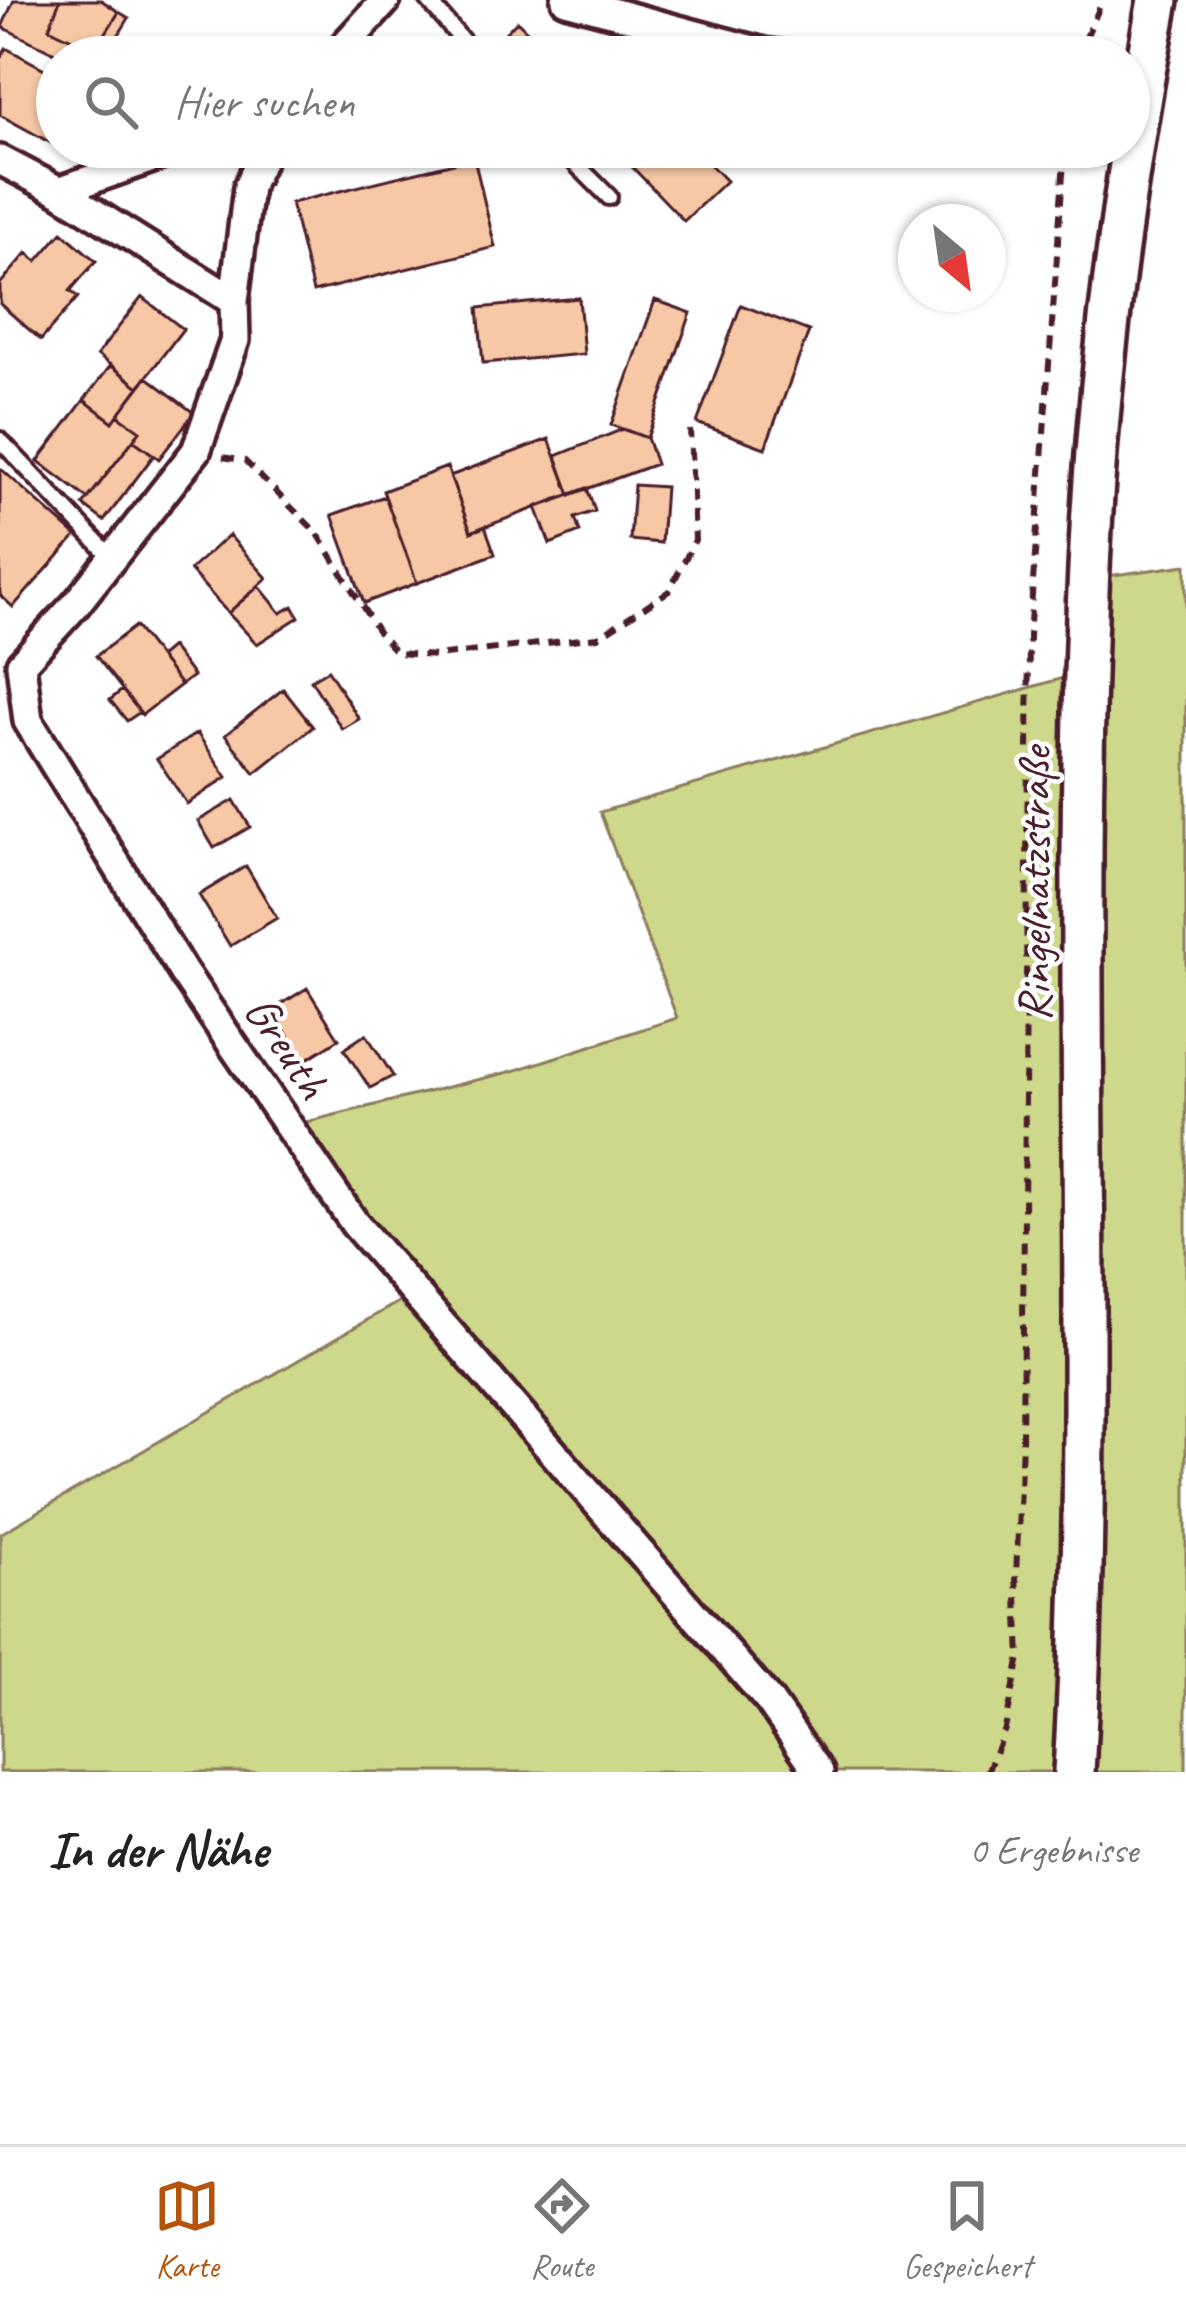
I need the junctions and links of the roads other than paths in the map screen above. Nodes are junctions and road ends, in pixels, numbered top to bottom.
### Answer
1 (386, 0) edge
2 (428, 0) edge
3 (566, 0) edge
4 (1158, 0) edge
5 (353, 36) edge
6 (458, 36) edge
7 (700, 36) edge
8 (1148, 36) edge
9 (0, 160) edge
10 (124, 168) edge
11 (257, 168) edge
12 (581, 168) edge
13 (1126, 168) edge
14 (59, 191) junction
15 (609, 196) dead end
16 (234, 301) junction
17 (0, 440) edge
18 (113, 559) junction
19 (819, 1772) edge
20 (1074, 1772) edge

1 - 5 street
2 - 6 lane
3 - 7 street
4 - 8 main road, Ringelnatzstraße
9 - 14 street
10 - 14 street
11 - 16 street, Greuth
12 - 15 lane
13 - 20 main road, Ringelnatzstraße
14 - 16 street
16 - 18 street, Greuth
17 - 18 lane
18 - 19 street, Greuth

